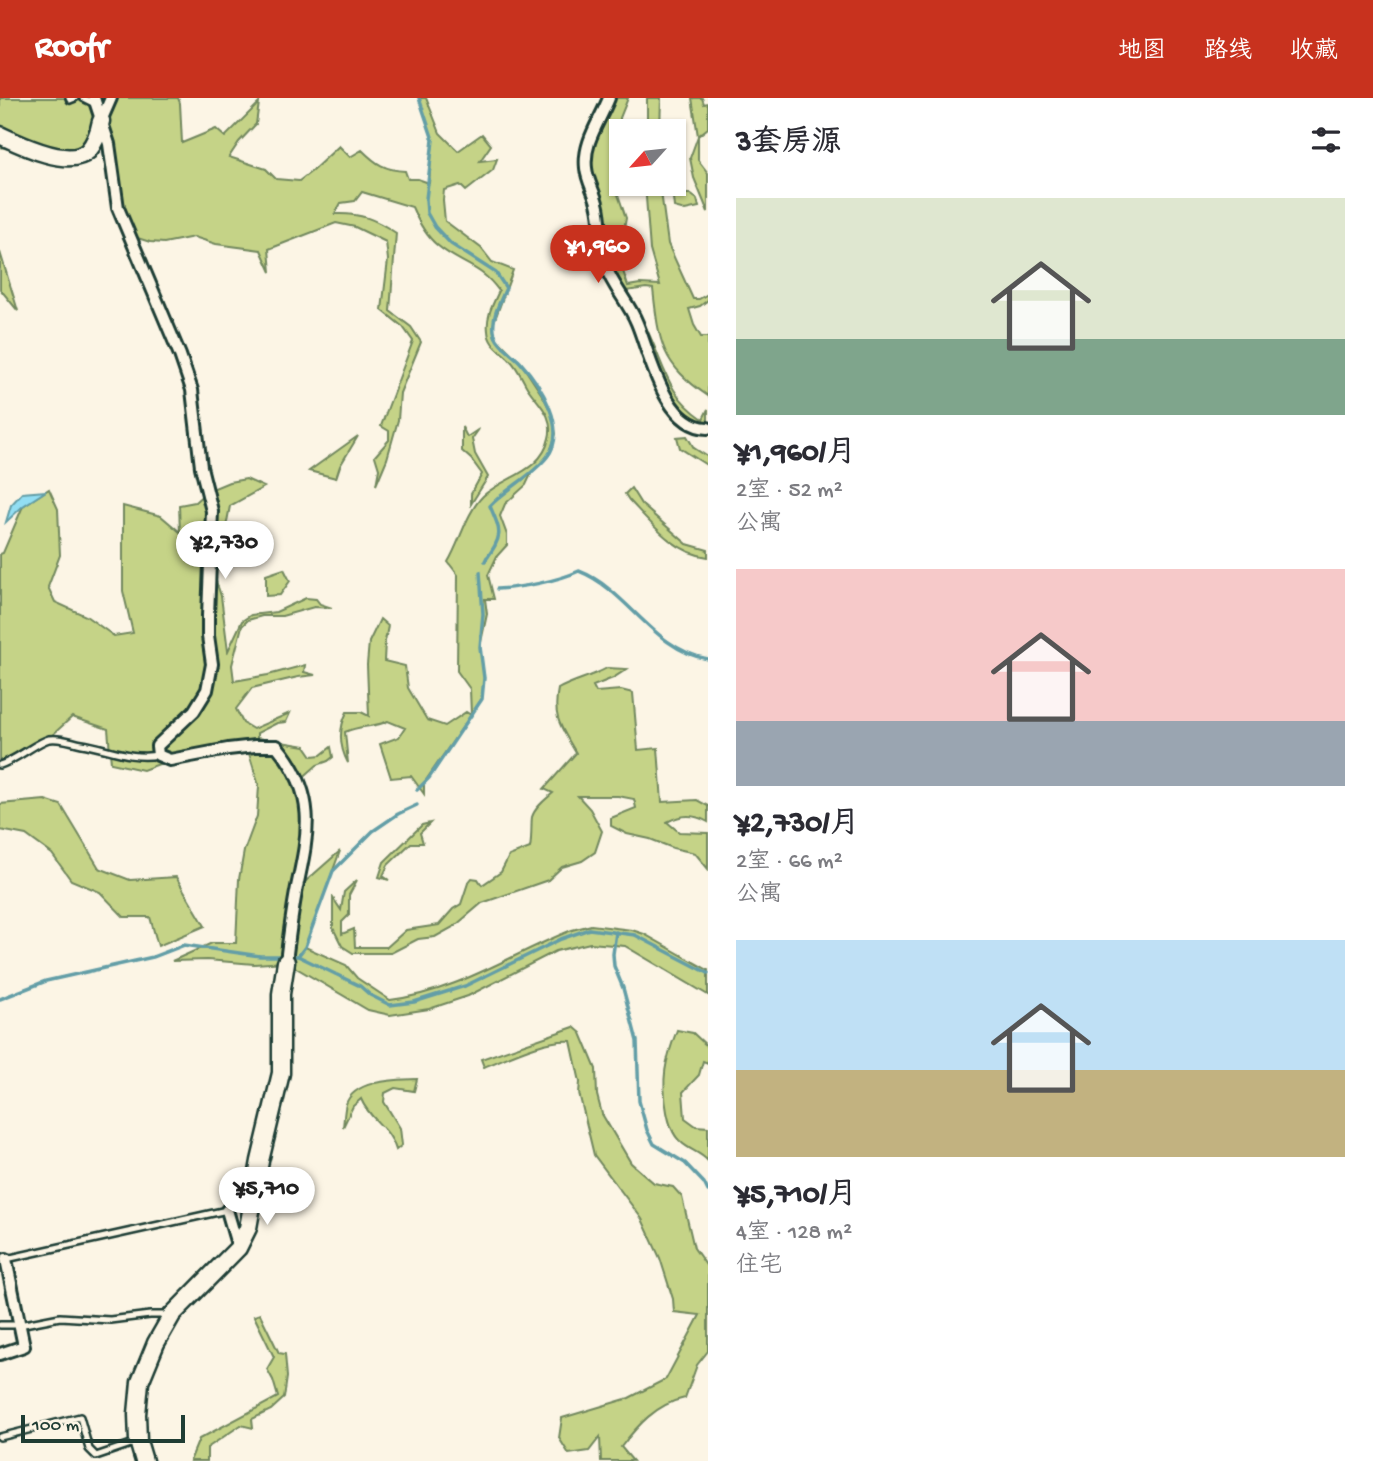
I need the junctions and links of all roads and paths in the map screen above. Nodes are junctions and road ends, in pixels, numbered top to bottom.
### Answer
1 (69, 98) edge
2 (75, 98) edge
3 (83, 98) edge
4 (111, 98) edge
5 (609, 98) edge
6 (95, 101) edge
7 (102, 121) junction
8 (0, 135) edge
9 (708, 428) edge
10 (158, 755) junction
11 (0, 765) edge
12 (287, 957) joint
13 (227, 1210) joint
14 (238, 1248) junction
15 (6, 1259) joint
16 (172, 1315) junction
17 (0, 1325) edge
18 (19, 1325) junction
19 (0, 1353) edge
20 (0, 1437) edge
21 (138, 1441) junction
22 (144, 1461) edge

1 - 2 lane
3 - 6 lane
4 - 7 street
5 - 9 street
6 - 7 street
7 - 8 street
7 - 10 street
10 - 11 lane
10 - 12 street
12 - 14 street
13 - 14 street
13 - 15 lane
14 - 16 street
15 - 18 street
16 - 18 lane
16 - 21 street
17 - 18 lane
18 - 19 street
20 - 21 lane
21 - 22 street

